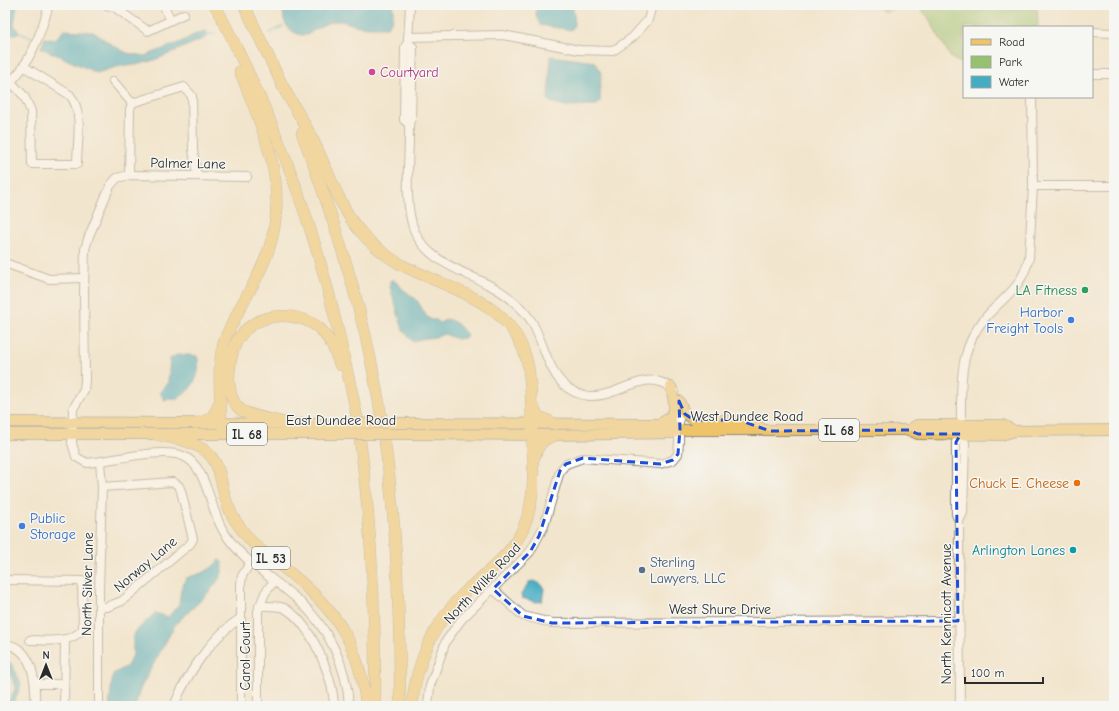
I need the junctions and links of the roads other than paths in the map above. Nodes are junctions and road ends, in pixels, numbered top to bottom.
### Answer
1 (49, 5) edge
2 (106, 5) edge
3 (163, 5) edge
4 (215, 5) edge
5 (244, 5) edge
6 (410, 5) edge
7 (652, 5) edge
8 (184, 14) dead end
9 (170, 20) junction
10 (1110, 33) dead end
11 (1093, 35) edge
12 (408, 40) junction
13 (23, 66) junction
14 (1093, 74) edge
15 (1114, 74) edge
16 (113, 81) dead end
17 (8, 84) edge
18 (282, 85) junction
19 (1032, 98) edge
20 (132, 103) junction
21 (129, 175) junction
22 (197, 176) junction
23 (247, 177) dead end
24 (1033, 186) junction
25 (1114, 186) edge
26 (5, 263) edge
27 (84, 278) junction
28 (671, 387) junction
29 (221, 396) junction
30 (679, 401) junction
31 (354, 403) junction
32 (532, 404) junction
33 (5, 422) edge
34 (196, 423) junction
35 (221, 424) junction
36 (290, 424) junction
37 (659, 424) junction
38 (73, 428) junction
39 (532, 429) junction
40 (556, 430) junction
41 (680, 430) junction
42 (961, 430) junction
43 (1114, 430) edge
44 (770, 431) junction
45 (5, 434) edge
46 (154, 434) junction
47 (230, 434) junction
48 (534, 460) junction
49 (100, 462) junction
50 (102, 487) junction
51 (250, 563) junction
52 (5, 580) edge
53 (274, 581) junction
54 (493, 589) junction
55 (260, 606) junction
56 (99, 607) junction
57 (241, 618) junction
58 (958, 621) junction
59 (30, 640) dead end
60 (64, 640) junction
61 (5, 644) edge
62 (36, 684) junction
63 (64, 684) junction
64 (35, 706) edge
65 (64, 706) edge
66 (99, 706) edge
67 (174, 706) edge
68 (241, 706) edge
69 (258, 706) edge
70 (334, 706) edge
71 (349, 706) edge
72 (366, 706) edge
73 (375, 706) edge
74 (400, 706) edge
75 (412, 706) edge
76 (428, 706) edge
77 (960, 706) edge

1 - 13 street
2 - 9 street
3 - 9 street
4 - 29 highway
4 - 31 highway
5 - 18 highway
6 - 12 street
7 - 12 street
8 - 9 street
10 - 11 street
12 - 28 street
13 - 17 street
13 - 17 street
14 - 15 street
16 - 20 street
18 - 32 highway
18 - 74 highway
19 - 24 street, North Kennicott Avenue
20 - 21 street
20 - 22 street
21 - 22 street, Palmer Lane
21 - 27 street
22 - 23 street, Palmer Lane
24 - 25 street
24 - 42 street, North Kennicott Avenue
26 - 27 street
27 - 38 street
28 - 30 street, North Wilke Road
28 - 37 main road
29 - 34 highway
29 - 35 highway
30 - 41 street, North Wilke Road
30 - 44 main road
31 - 36 highway
31 - 73 highway
32 - 39 highway
32 - 40 highway
33 - 38 main road, East Dundee Road / IL 53
34 - 35 main road, East Dundee Road / IL 53
34 - 38 main road, East Dundee Road / IL 53
35 - 36 main road, East Dundee Road / IL 53
35 - 47 highway
36 - 39 main road, East Dundee Road / IL 53, bridge
37 - 40 main road, West Dundee Road / IL 68
37 - 41 main road, West Dundee Road / IL 68
38 - 45 main road, East Dundee Road / IL 53
38 - 46 main road, East Dundee Road / IL 53
38 - 49 street
39 - 40 main road, West Dundee Road / IL 68
39 - 47 main road, East Dundee Road / IL 68, bridge
39 - 48 highway
40 - 41 main road, West Dundee Road / IL 68
40 - 48 highway
41 - 44 main road, West Dundee Road / IL 68
41 - 54 street, North Wilke Road
42 - 43 main road, West Dundee Road / IL 68
42 - 44 main road, West Dundee Road / IL 68
42 - 58 street, North Kennicott Avenue
46 - 47 main road, East Dundee Road / IL 68
46 - 72 highway, IL 53
48 - 75 highway
49 - 50 street, North Silver Lane
49 - 51 street
50 - 56 street, North Silver Lane
50 - 56 street, Norway Lane
51 - 53 street
51 - 57 street
52 - 60 street
53 - 55 street, Carol Court
53 - 71 street
54 - 58 street, West Shure Drive
54 - 76 street, North Wilke Road
55 - 69 street, Carol Court
55 - 70 street, Carol Court
56 - 66 street, North Silver Lane
57 - 67 street
57 - 68 street
58 - 77 street, North Kennicott Avenue
59 - 60 street
60 - 63 street
61 - 62 street
62 - 63 street
62 - 64 street
63 - 65 street

